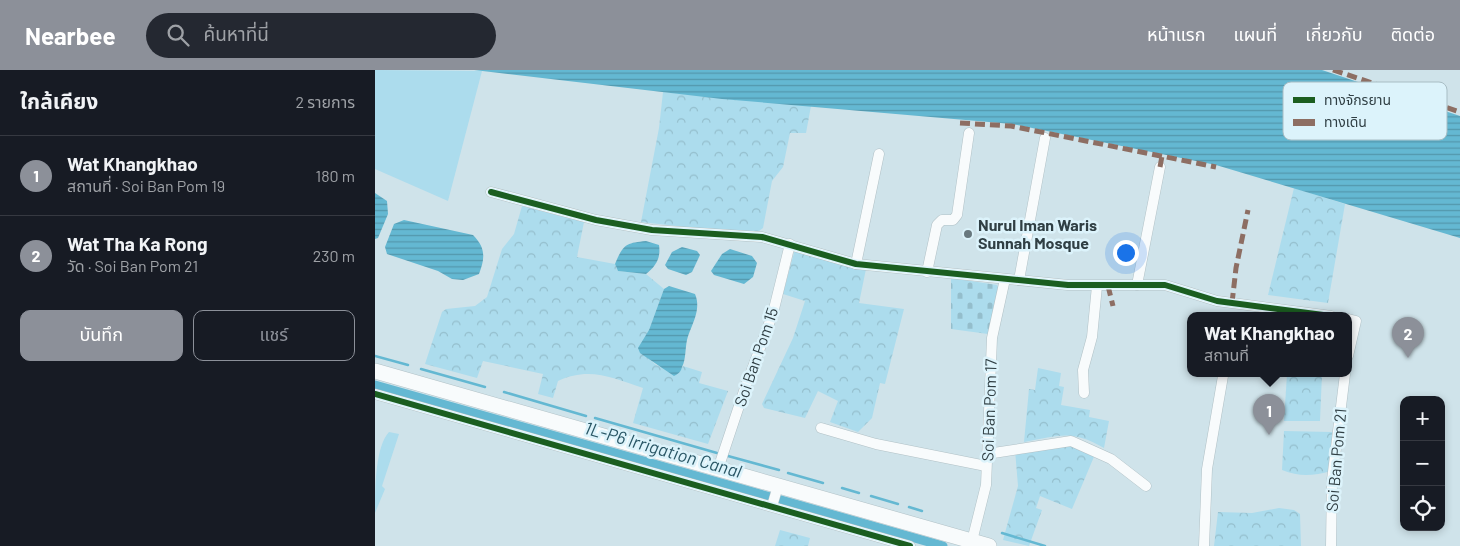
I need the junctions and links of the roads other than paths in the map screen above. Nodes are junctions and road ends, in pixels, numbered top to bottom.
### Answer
1 (969, 133) dead end
2 (1045, 138) dead end
3 (879, 154) dead end
4 (1160, 167) dead end
5 (491, 192) dead end
6 (790, 244) junction
7 (856, 264) junction
8 (927, 272) junction
9 (1005, 278) junction
10 (1019, 280) junction
11 (1097, 286) junction
12 (1137, 286) junction
13 (1301, 312) edge
14 (375, 371) edge
15 (1223, 377) edge
16 (1345, 377) edge
17 (375, 394) edge
18 (1084, 394) dead end
19 (821, 428) dead end
20 (987, 454) junction
21 (987, 466) junction
22 (719, 469) junction
23 (1145, 486) dead end
24 (775, 496) junction
25 (972, 541) junction
26 (910, 546) edge
27 (989, 546) edge
28 (1204, 546) edge
29 (1331, 546) edge

1 - 8 street
2 - 10 street
3 - 7 street
4 - 12 street
5 - 6 street
6 - 7 street
6 - 22 street, Soi Ban Pom 15
7 - 8 street
8 - 9 street
9 - 10 street
9 - 20 street, Soi Ban Pom 17
10 - 11 street
11 - 12 street
11 - 18 street
12 - 13 street
14 - 22 main road
15 - 28 street
16 - 29 street, Soi Ban Pom 21
17 - 24 street
19 - 21 street
20 - 21 street, Soi Ban Pom 17
20 - 23 street
21 - 25 street, Soi Ban Pom 17
22 - 24 main road
24 - 25 main road
24 - 26 street
25 - 27 main road

